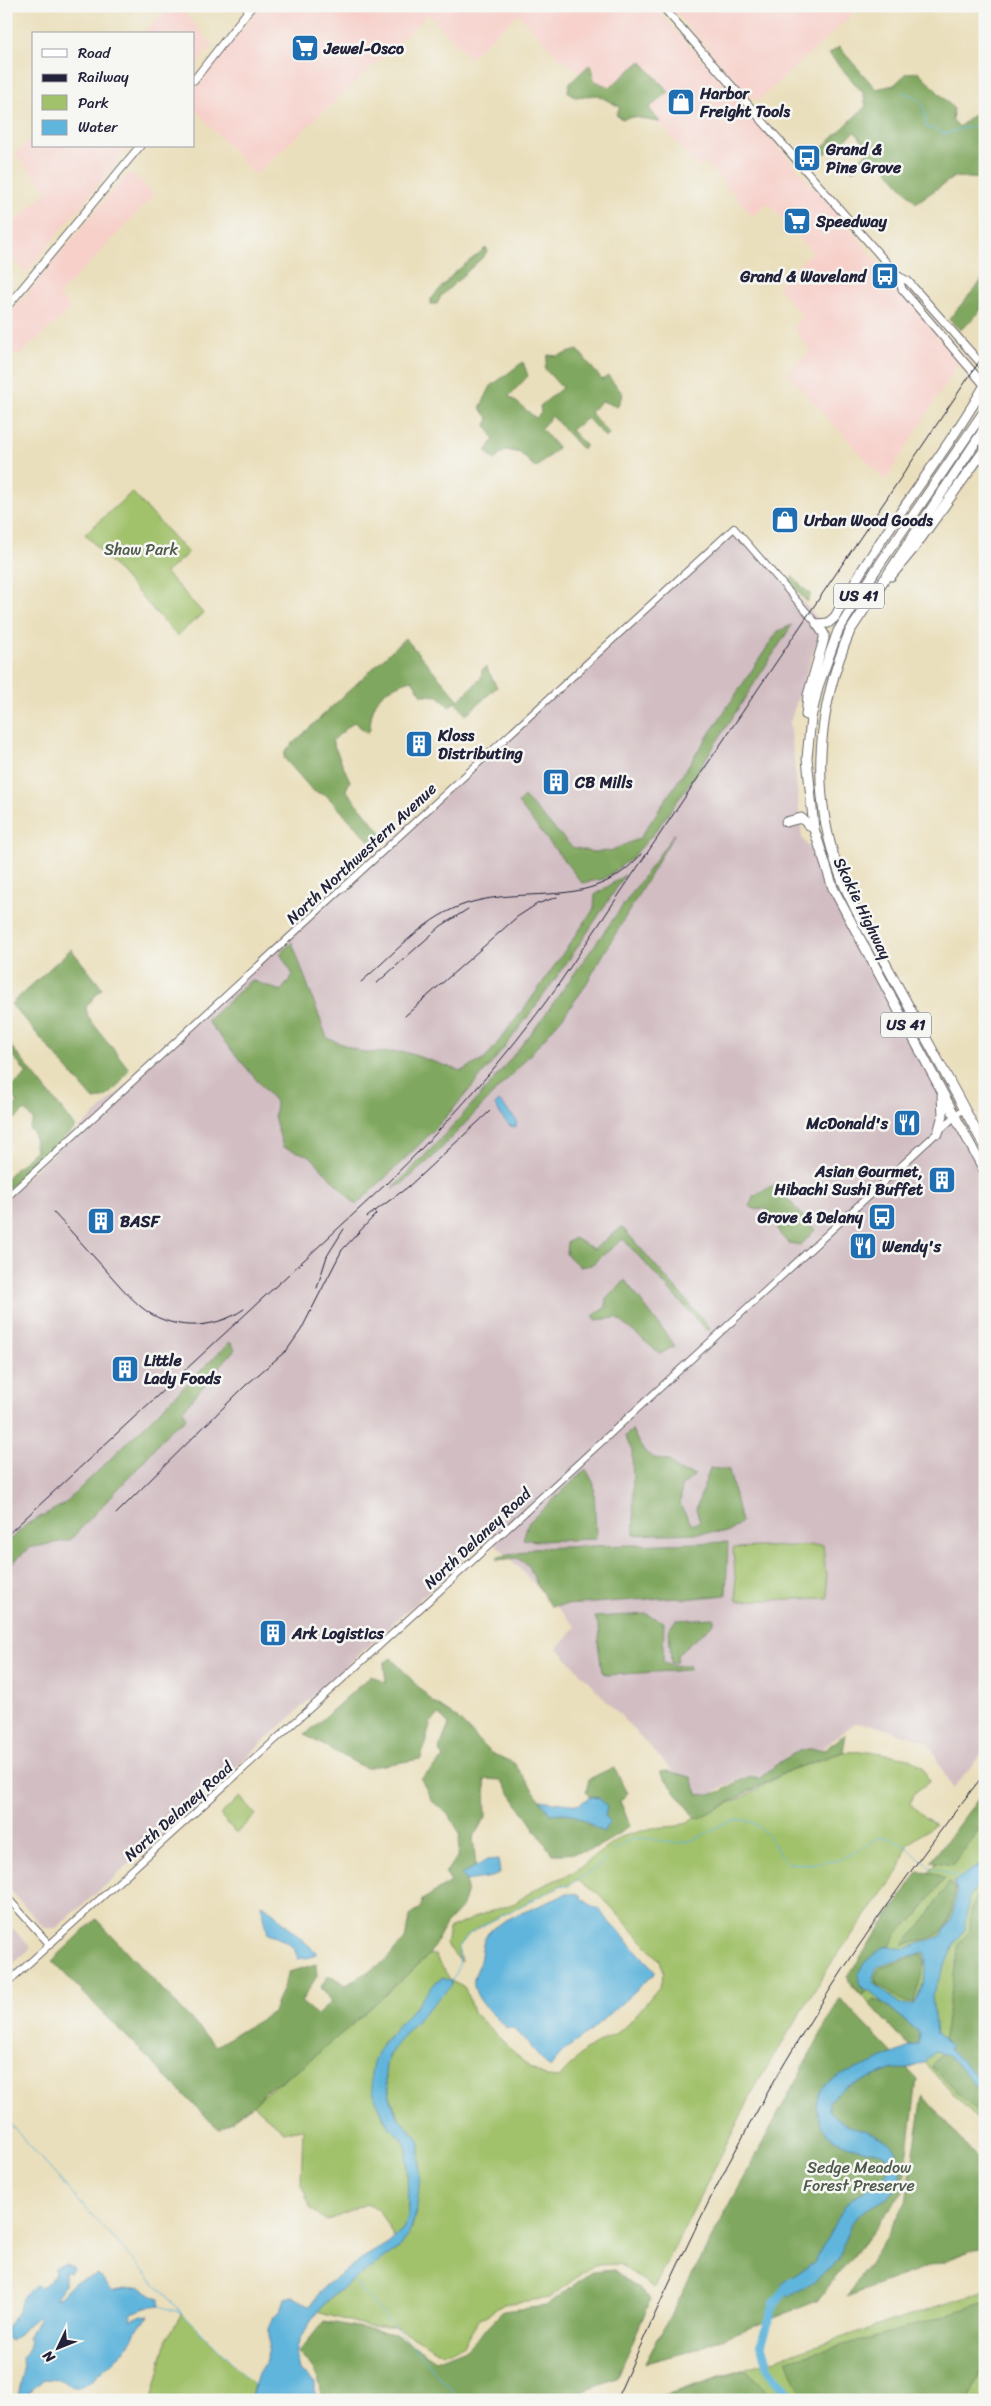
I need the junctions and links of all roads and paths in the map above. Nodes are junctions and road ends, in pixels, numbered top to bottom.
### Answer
1 (252, 6) edge
2 (662, 6) edge
3 (195, 79) edge
4 (138, 148) edge
5 (898, 276) junction
6 (6, 308) edge
7 (985, 368) edge
8 (983, 384) edge
9 (985, 400) edge
10 (971, 409) junction
11 (985, 410) edge
12 (985, 428) edge
13 (985, 449) edge
14 (925, 478) junction
15 (860, 614) junction
16 (817, 624) junction
17 (838, 631) junction
18 (807, 758) junction
19 (786, 822) dead end
20 (814, 829) junction
21 (941, 1091) junction
22 (964, 1108) junction
23 (955, 1117) junction
24 (938, 1133) junction
25 (985, 1147) edge
26 (985, 1172) edge
27 (6, 1198) edge
28 (6, 1896) edge
29 (50, 1945) junction
30 (6, 1984) edge

1 - 3 main road
2 - 5 main road
4 - 6 main road
5 - 7 main road
5 - 8 main road
8 - 10 highway
9 - 10 highway
10 - 14 highway
11 - 17 highway, Skokie Highway / US 41
12 - 15 highway, Skokie Highway / US 41
13 - 15 highway
14 - 16 highway
14 - 17 highway
15 - 22 highway, Skokie Highway / US 41
16 - 18 highway
16 - 27 street, North Northwestern Avenue
17 - 18 highway, Skokie Highway / US 41
18 - 20 highway, Skokie Highway / US 41
19 - 20 highway
20 - 21 highway, Skokie Highway / US 41
21 - 23 highway, Skokie Highway / US 41
21 - 24 highway
22 - 23 street, North Delaney Road
22 - 25 highway, Skokie Highway / US 41
23 - 24 street, North Delaney Road
23 - 26 highway, Skokie Highway / US 41
24 - 29 street, North Delaney Road
28 - 29 street
29 - 30 street, North Delaney Road

